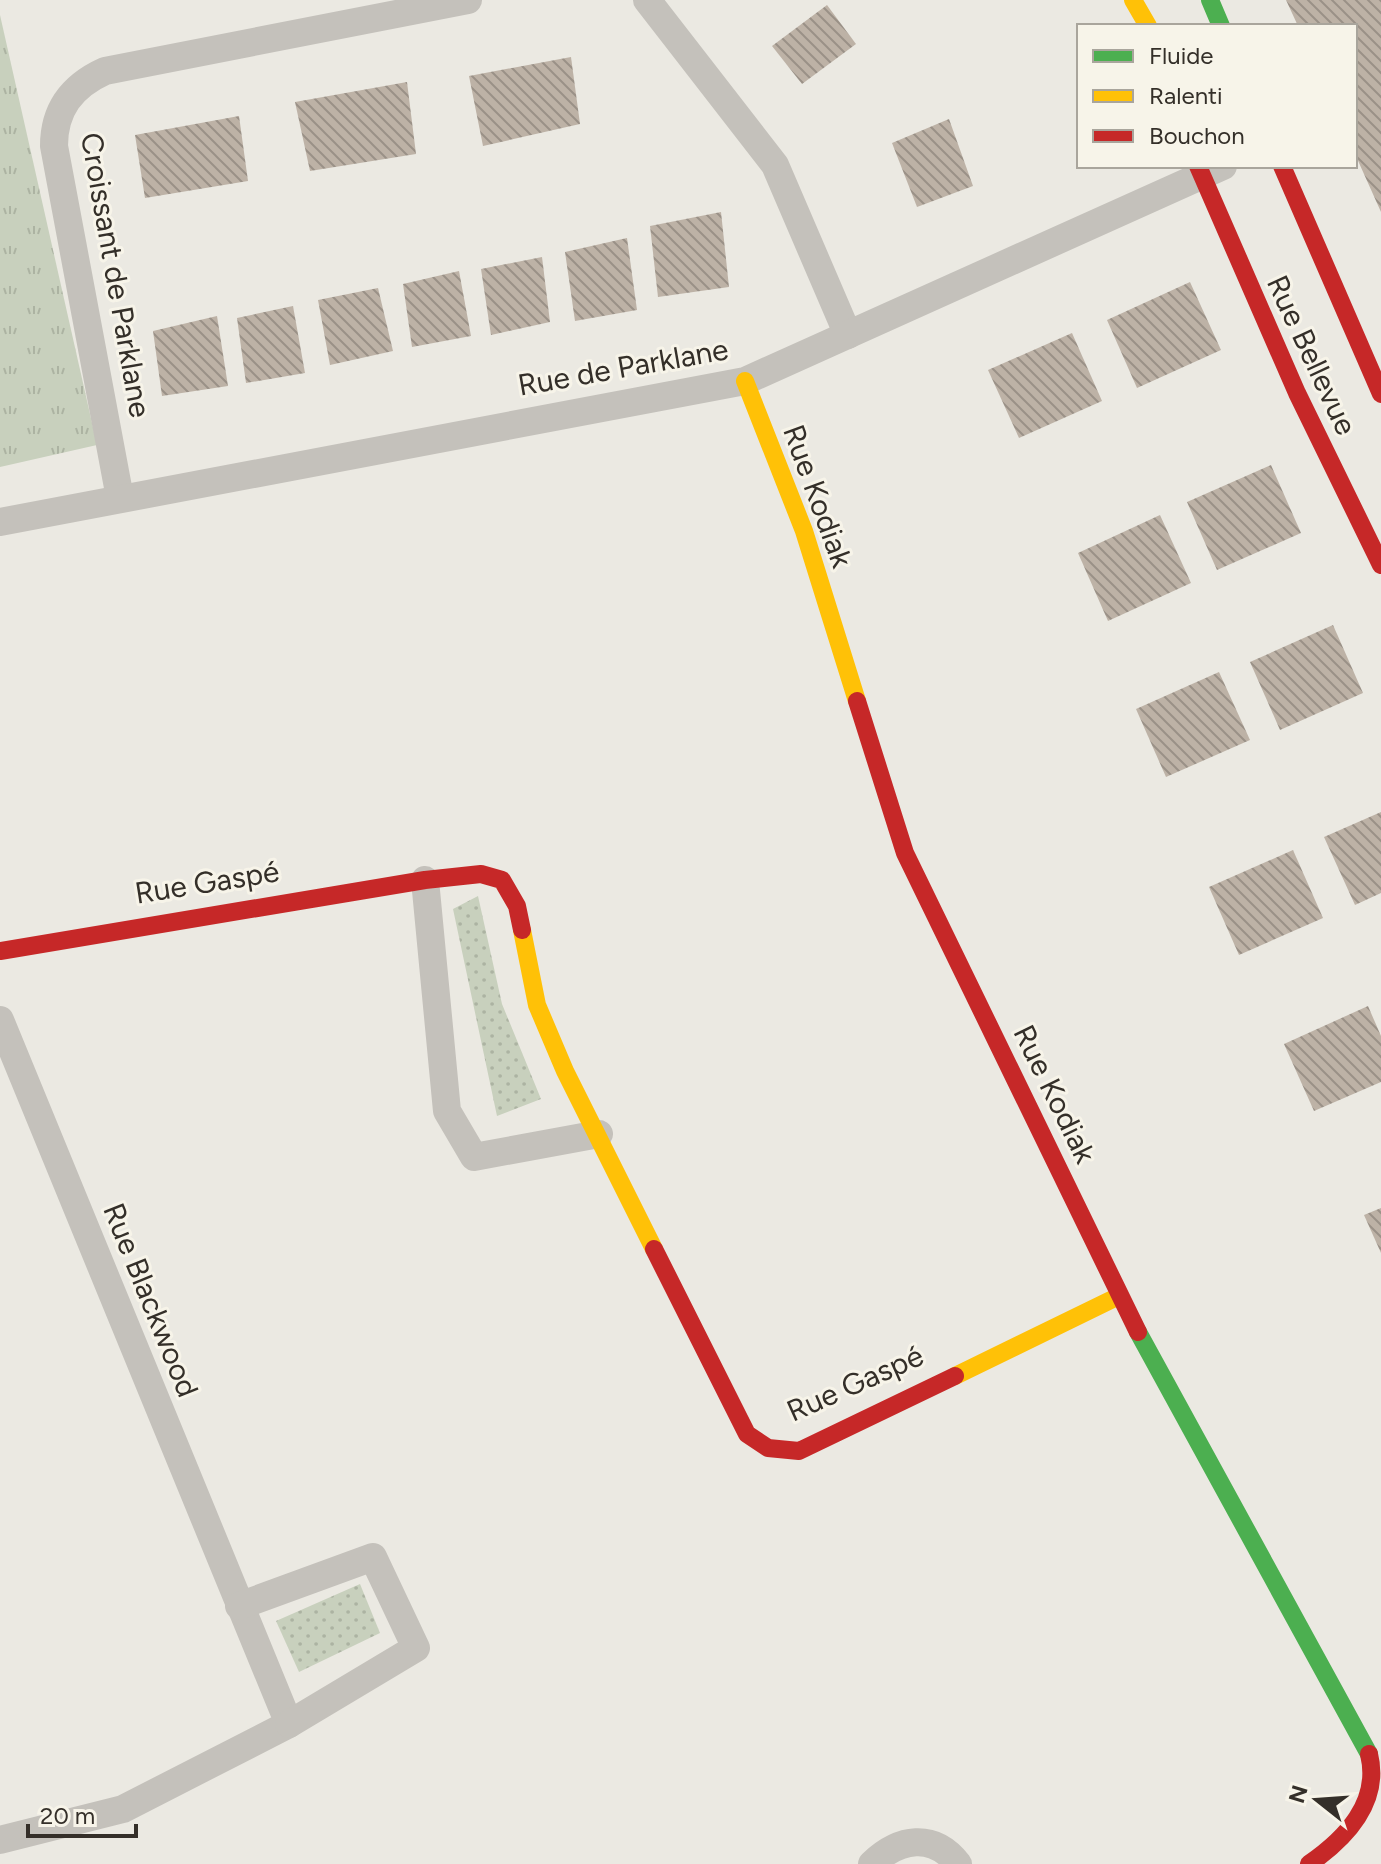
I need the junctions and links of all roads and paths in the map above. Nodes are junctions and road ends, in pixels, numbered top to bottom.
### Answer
1 (468, 0) edge
2 (647, 0) edge
3 (1133, 0) edge
4 (1210, 0) edge
5 (1147, 24) edge
6 (1220, 24) edge
7 (1283, 168) edge
8 (1207, 169) edge
9 (848, 335) junction
10 (745, 381) junction
11 (1381, 394) edge
12 (120, 498) junction
13 (0, 522) edge
14 (1381, 565) edge
15 (425, 880) junction
16 (0, 951) edge
17 (0, 1020) edge
18 (599, 1134) junction
19 (1119, 1296) junction
20 (239, 1606) junction
21 (289, 1724) junction
22 (0, 1840) edge
23 (872, 1864) edge
24 (958, 1864) edge
25 (1309, 1864) edge

1 - 12 street, Croissant de Parklane
2 - 9 street
3 - 5 street
4 - 6 street
7 - 11 street, Rue Bellevue
8 - 9 street, Rue de Parklane
8 - 14 street, Rue Bellevue
9 - 10 street, Rue de Parklane
10 - 12 street, Rue de Parklane
10 - 19 street, Rue Kodiak
12 - 13 street, Rue de Parklane
15 - 16 street, Rue Gaspé
15 - 18 street, Rue Gaspé
15 - 18 street
17 - 20 street, Rue Blackwood
18 - 19 street, Rue Gaspé
19 - 25 street, Rue Kodiak
20 - 21 street, Rue Blackwood
20 - 21 street
21 - 22 street
23 - 24 street

